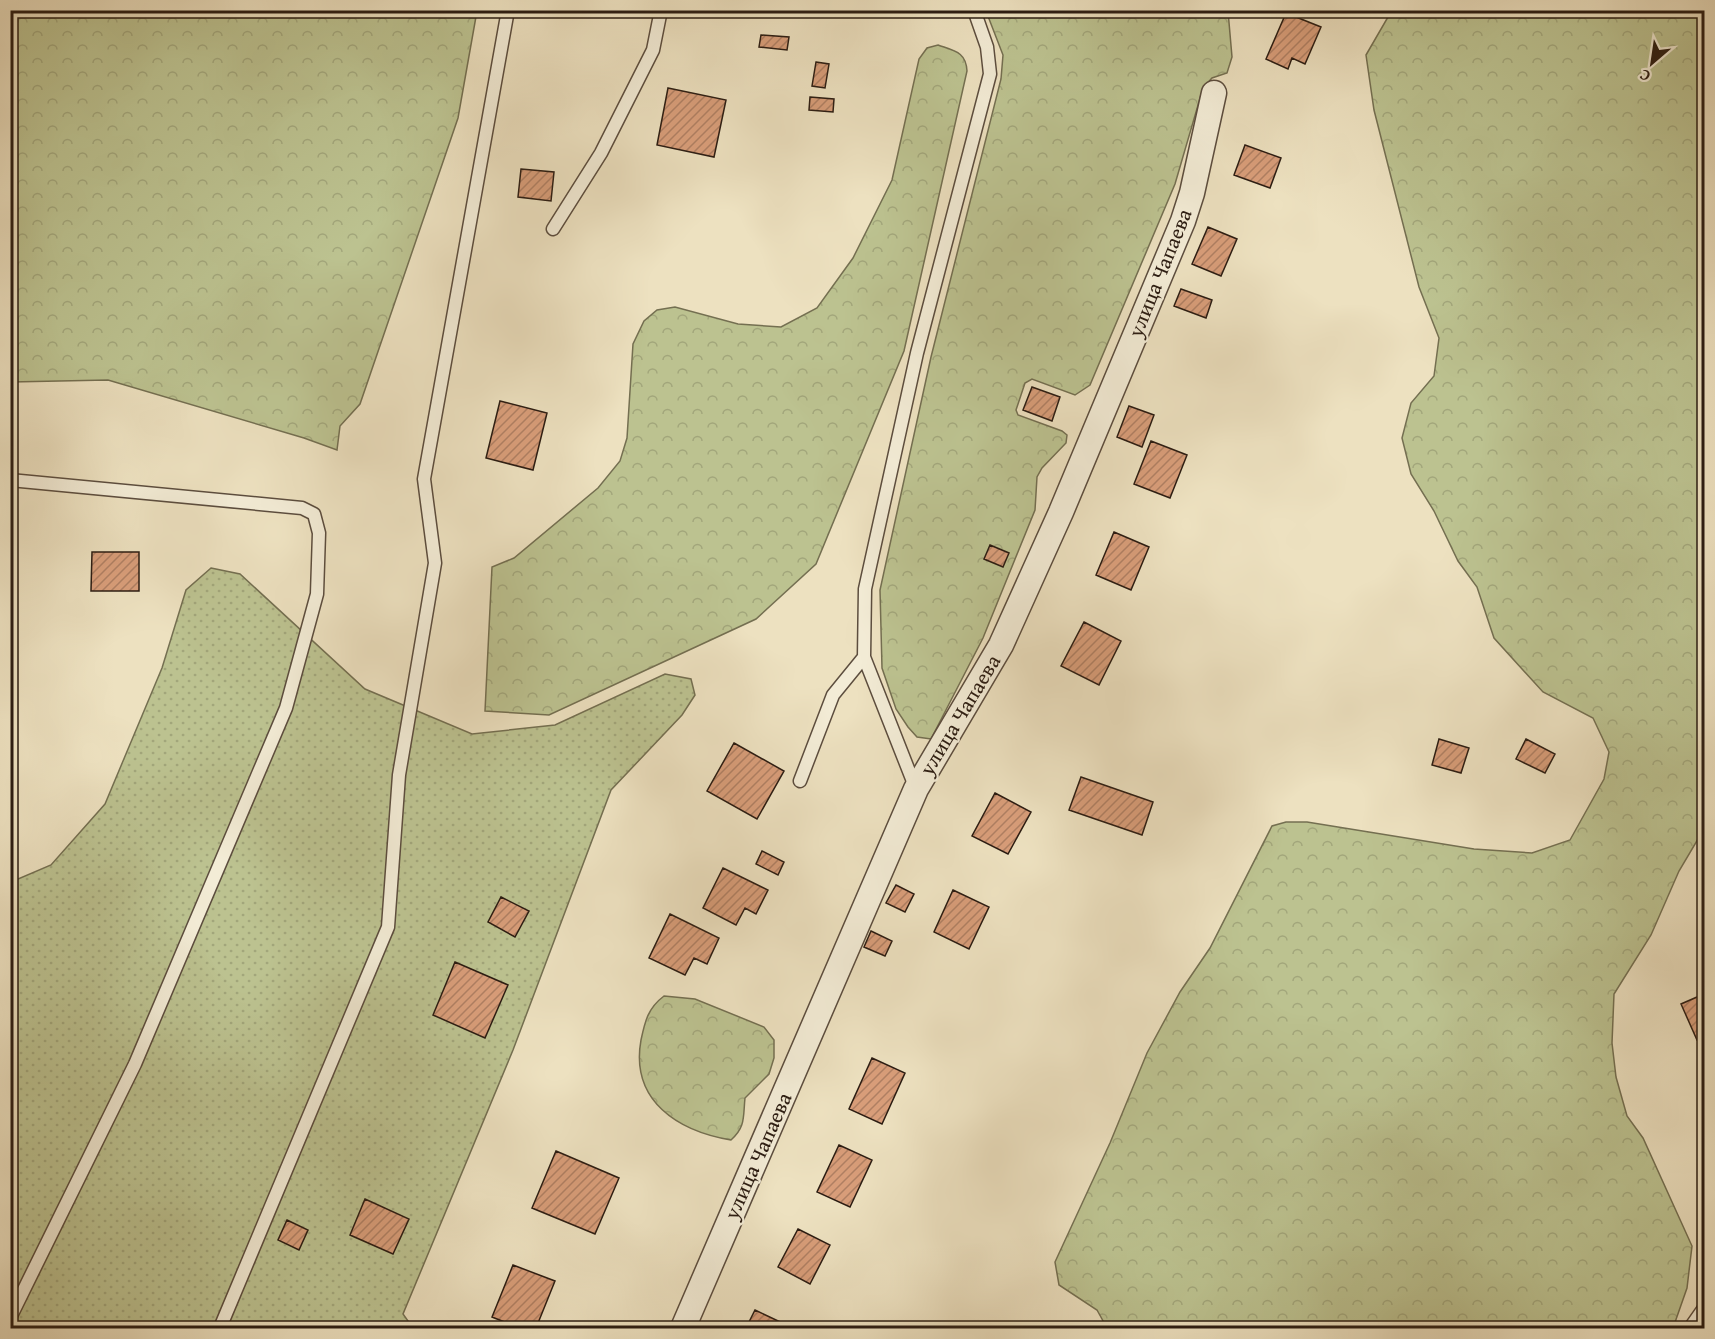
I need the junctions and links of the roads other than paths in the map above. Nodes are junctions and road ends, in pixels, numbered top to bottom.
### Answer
1 (508, 10) edge
2 (661, 10) edge
3 (973, 11) edge
4 (1214, 93) dead end
5 (553, 229) dead end
6 (10, 480) edge
7 (864, 657) junction
8 (800, 781) dead end
9 (916, 789) junction
10 (1704, 1308) edge
11 (10, 1318) edge
12 (220, 1329) edge
13 (683, 1329) edge
14 (1690, 1329) edge

1 - 12 lane
2 - 5 lane
3 - 7 lane
4 - 9 street, улица Чапаева
6 - 11 lane
7 - 8 lane
7 - 9 lane
9 - 13 street, улица Чапаева
10 - 14 lane

